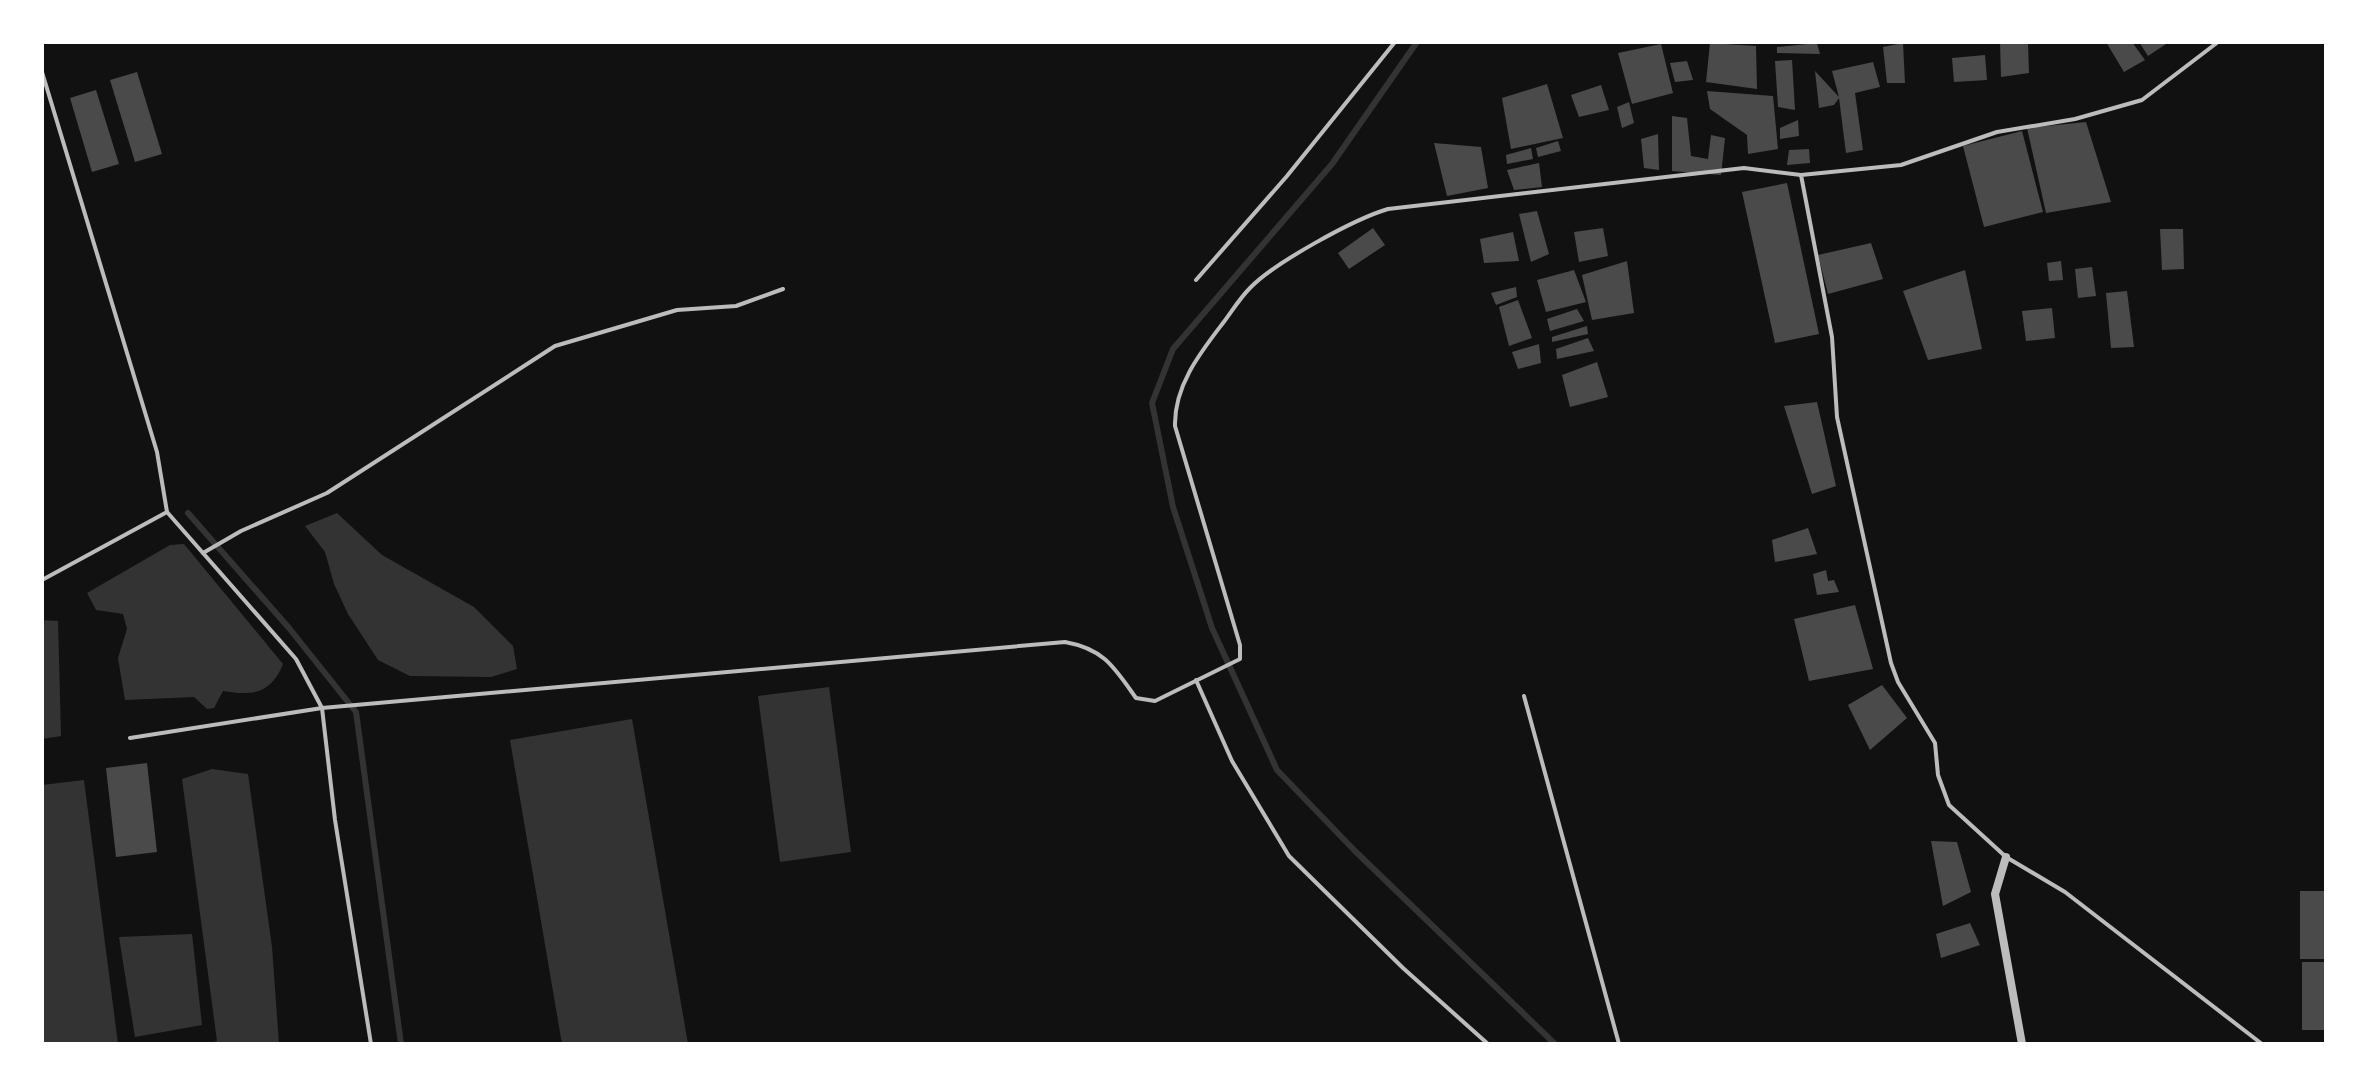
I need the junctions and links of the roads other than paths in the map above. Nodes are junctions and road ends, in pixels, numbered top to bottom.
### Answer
1 (1395, 42) edge
2 (2218, 42) edge
3 (42, 72) edge
4 (1801, 175) junction
5 (1196, 280) dead end
6 (783, 289) dead end
7 (167, 512) junction
8 (202, 553) junction
9 (42, 580) edge
10 (1196, 680) junction
11 (1524, 696) dead end
12 (322, 708) junction
13 (130, 738) dead end
14 (2006, 857) junction
15 (371, 1044) edge
16 (1488, 1044) edge
17 (1619, 1044) edge
18 (2022, 1044) edge
19 (2262, 1044) edge

1 - 5 lane
2 - 4 lane
3 - 7 lane
4 - 10 lane
4 - 14 lane
6 - 8 lane
7 - 8 lane
7 - 9 lane
8 - 12 lane
10 - 12 lane
10 - 16 lane
11 - 17 lane
12 - 13 lane
12 - 15 lane
14 - 18 street
14 - 19 lane

